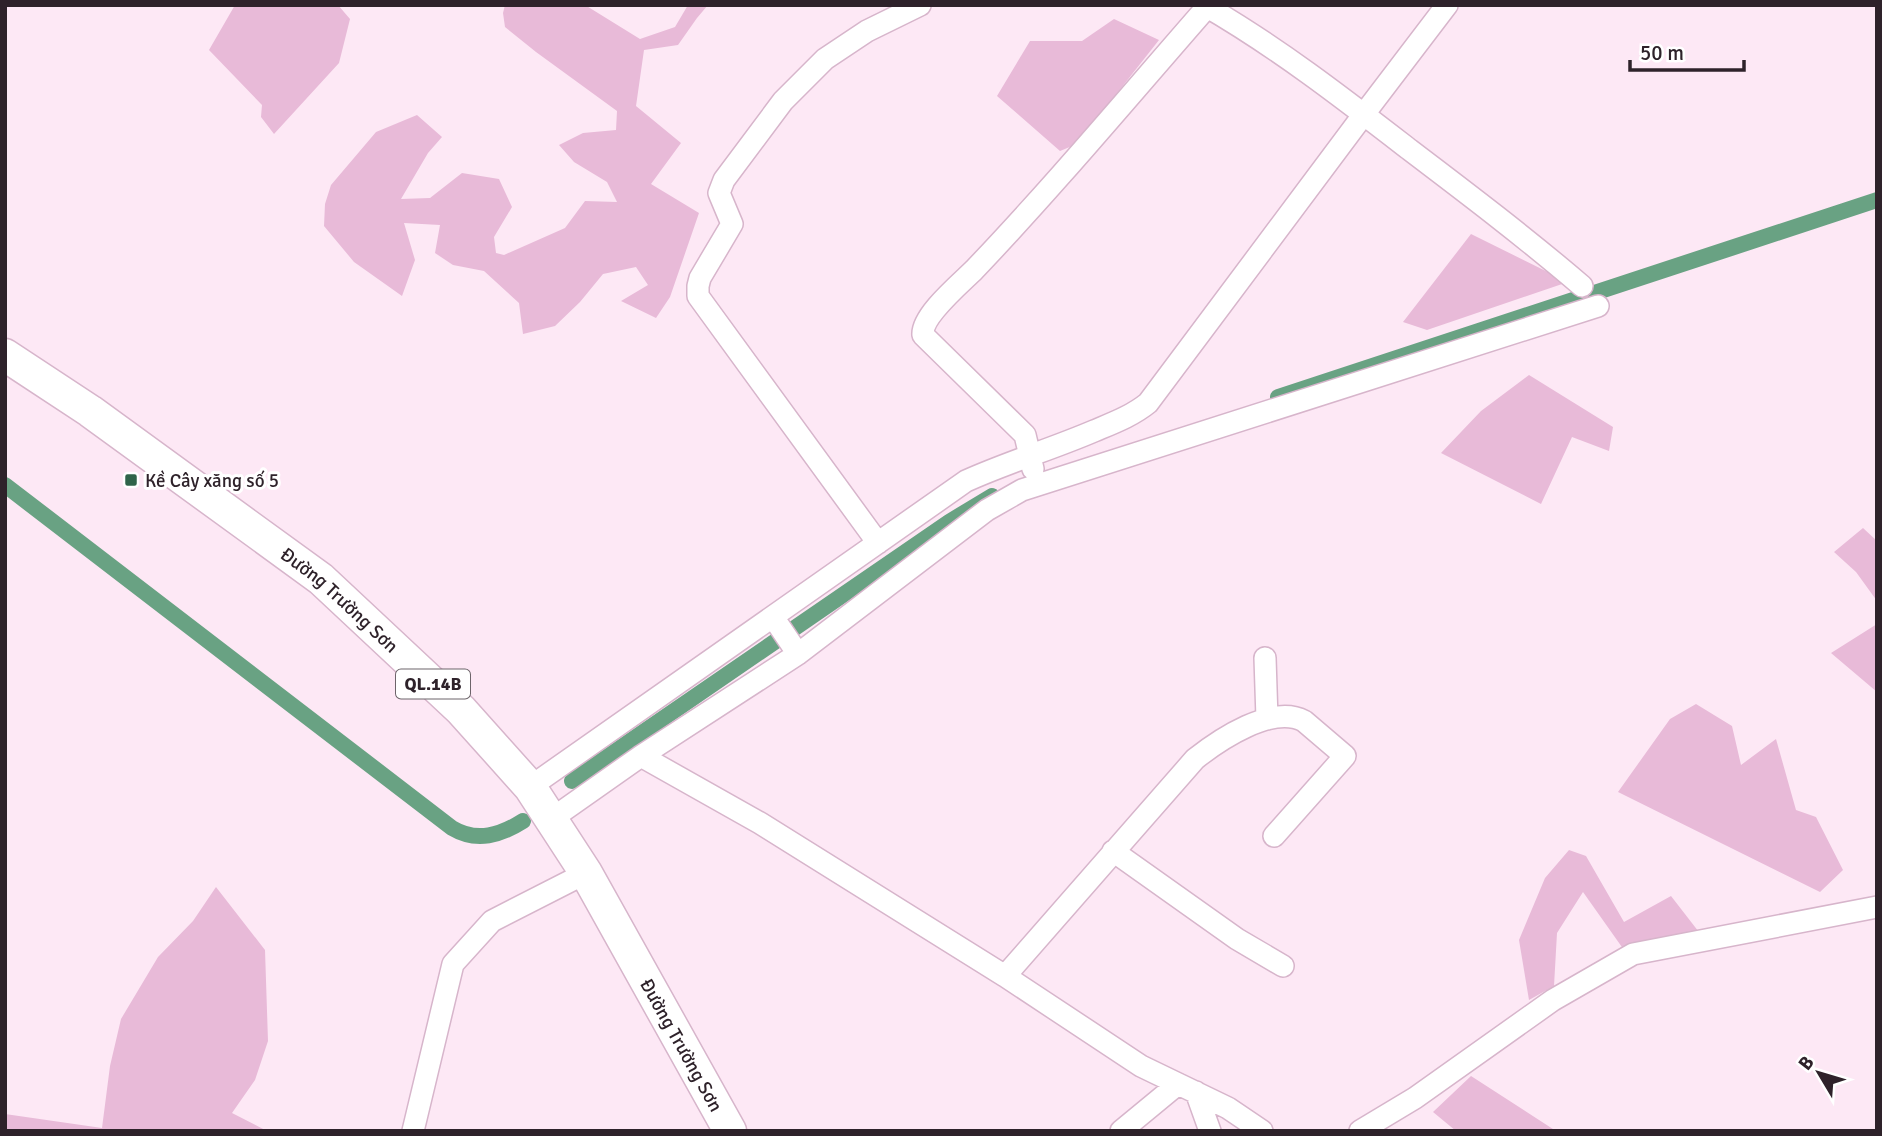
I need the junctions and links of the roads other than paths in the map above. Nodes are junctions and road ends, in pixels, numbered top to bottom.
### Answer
1 (920, 5) edge
2 (1447, 5) edge
3 (1205, 6) edge
4 (1364, 114) junction
5 (1581, 286) dead end
6 (1598, 306) dead end
7 (5, 355) edge
8 (1030, 455) junction
9 (1036, 484) junction
10 (878, 543) junction
11 (773, 617) junction
12 (798, 654) junction
13 (1265, 658) dead end
14 (1267, 719) junction
15 (641, 756) junction
16 (530, 787) junction
17 (550, 820) junction
18 (1274, 836) dead end
19 (1113, 851) junction
20 (586, 873) junction
21 (1877, 907) edge
22 (1283, 966) dead end
23 (1004, 976) junction
24 (1187, 1088) junction
25 (727, 1129) edge
26 (413, 1131) edge
27 (1121, 1131) edge
28 (1210, 1131) edge
29 (1262, 1131) edge
30 (1360, 1131) edge

1 - 10 street
2 - 4 street
3 - 4 street
3 - 8 street
4 - 5 street
4 - 8 street
6 - 9 street
7 - 16 highway, Đường Trường Sơn / QL.14B
8 - 9 street
8 - 10 street
9 - 12 street
10 - 11 street
11 - 12 street
11 - 16 street
12 - 15 street
13 - 14 street
14 - 18 street
14 - 19 street
15 - 17 street
15 - 23 street
16 - 17 highway, Đường Trường Sơn / QL.14B
17 - 20 highway, Đường Trường Sơn / QL.14B
19 - 22 street
19 - 23 street
20 - 25 highway, Đường Trường Sơn / QL.14B
20 - 26 street
21 - 30 street
23 - 24 street
24 - 27 street
24 - 28 street
24 - 29 street

